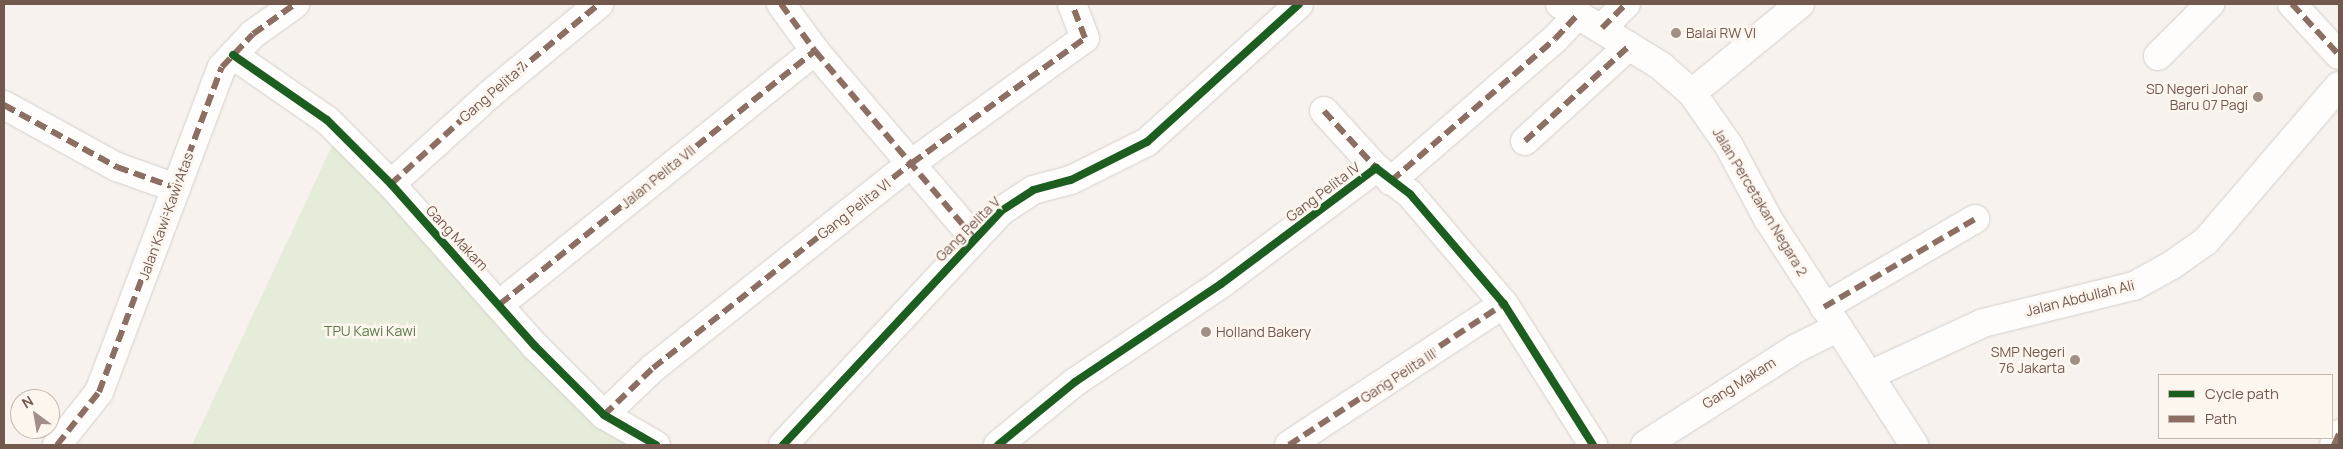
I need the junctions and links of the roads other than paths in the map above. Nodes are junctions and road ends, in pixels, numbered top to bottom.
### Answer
1 (295, 4) edge
2 (599, 4) edge
3 (781, 4) edge
4 (1072, 4) edge
5 (1299, 4) edge
6 (1626, 4) edge
7 (1800, 4) edge
8 (2210, 4) edge
9 (2292, 4) edge
10 (1569, 9) edge
11 (1602, 28) junction
12 (1629, 46) junction
13 (815, 51) junction
14 (233, 55) junction
15 (2339, 55) edge
16 (2158, 56) dead end
17 (2339, 86) edge
18 (1692, 93) junction
19 (4, 105) edge
20 (1324, 111) dead end
21 (1525, 141) dead end
22 (912, 163) junction
23 (1384, 174) junction
24 (391, 184) junction
25 (176, 188) junction
26 (1975, 219) dead end
27 (974, 238) junction
28 (500, 304) junction
29 (1504, 304) junction
30 (1830, 317) junction
31 (1870, 374) junction
32 (604, 414) junction
33 (2339, 434) edge
34 (57, 445) edge
35 (656, 445) edge
36 (783, 445) edge
37 (998, 445) edge
38 (1289, 445) edge
39 (1594, 445) edge
40 (1645, 445) edge
41 (1914, 445) edge
42 (2334, 445) edge

1 - 14 street, Jalan Kawi-Kawi Atas
2 - 24 street, Gang Pelita 7
3 - 13 street
4 - 22 street, Gang Pelita VI
5 - 27 street, Gang Pelita V
6 - 11 street
7 - 18 street
8 - 16 street
9 - 15 street
10 - 11 street, Jalan Percetakan Negara 2
10 - 23 street, Gang Pelita IV
11 - 12 street, Jalan Percetakan Negara 2
12 - 18 street, Jalan Percetakan Negara 2
12 - 21 street
13 - 22 street
13 - 28 street, Jalan Pelita VII
14 - 24 street, Gang Makam
14 - 25 street, Jalan Kawi-Kawi Atas
17 - 31 street, Jalan Abdullah Ali
18 - 30 street, Jalan Percetakan Negara 2
19 - 25 street
20 - 23 street
22 - 27 street
22 - 32 street, Gang Pelita VI
23 - 29 street
23 - 37 street, Gang Pelita IV
24 - 28 street, Gang Makam
25 - 34 street, Jalan Kawi-Kawi Atas
26 - 30 street, Gang Makam
27 - 36 street, Gang Pelita V
28 - 32 street, Gang Makam
29 - 38 street, Gang Pelita III
29 - 39 street
30 - 31 street, Jalan Percetakan Negara 2
30 - 40 street, Gang Makam
31 - 41 street, Jalan Percetakan Negara 2
32 - 35 street, Gang Makam
33 - 42 street

